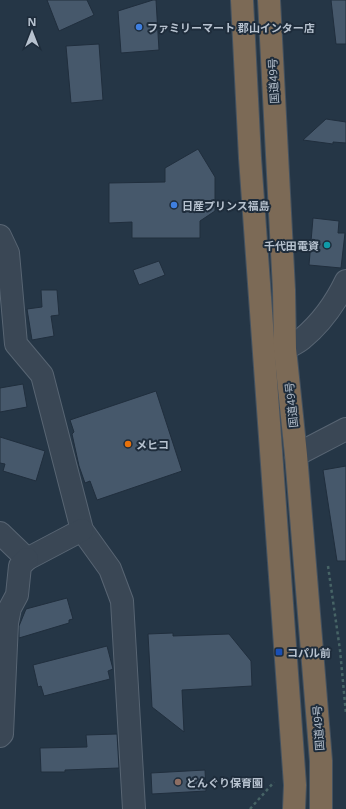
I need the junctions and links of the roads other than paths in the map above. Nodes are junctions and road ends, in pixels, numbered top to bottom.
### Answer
1 (242, 0) edge
2 (269, 0) edge
3 (0, 236) edge
4 (346, 281) edge
5 (285, 349) junction
6 (346, 429) edge
7 (296, 455) junction
8 (82, 530) junction
9 (0, 533) edge
10 (27, 559) junction
11 (4, 621) edge
12 (0, 736) edge
13 (134, 809) edge
14 (294, 809) edge
15 (321, 809) edge

1 - 14 highway, 国道49号
2 - 5 highway, 国道49号
3 - 8 street
4 - 5 street
5 - 7 highway, 国道49号
6 - 7 street
7 - 15 highway, 国道49号
8 - 10 street
8 - 13 street
9 - 10 street
10 - 11 street
11 - 12 street

